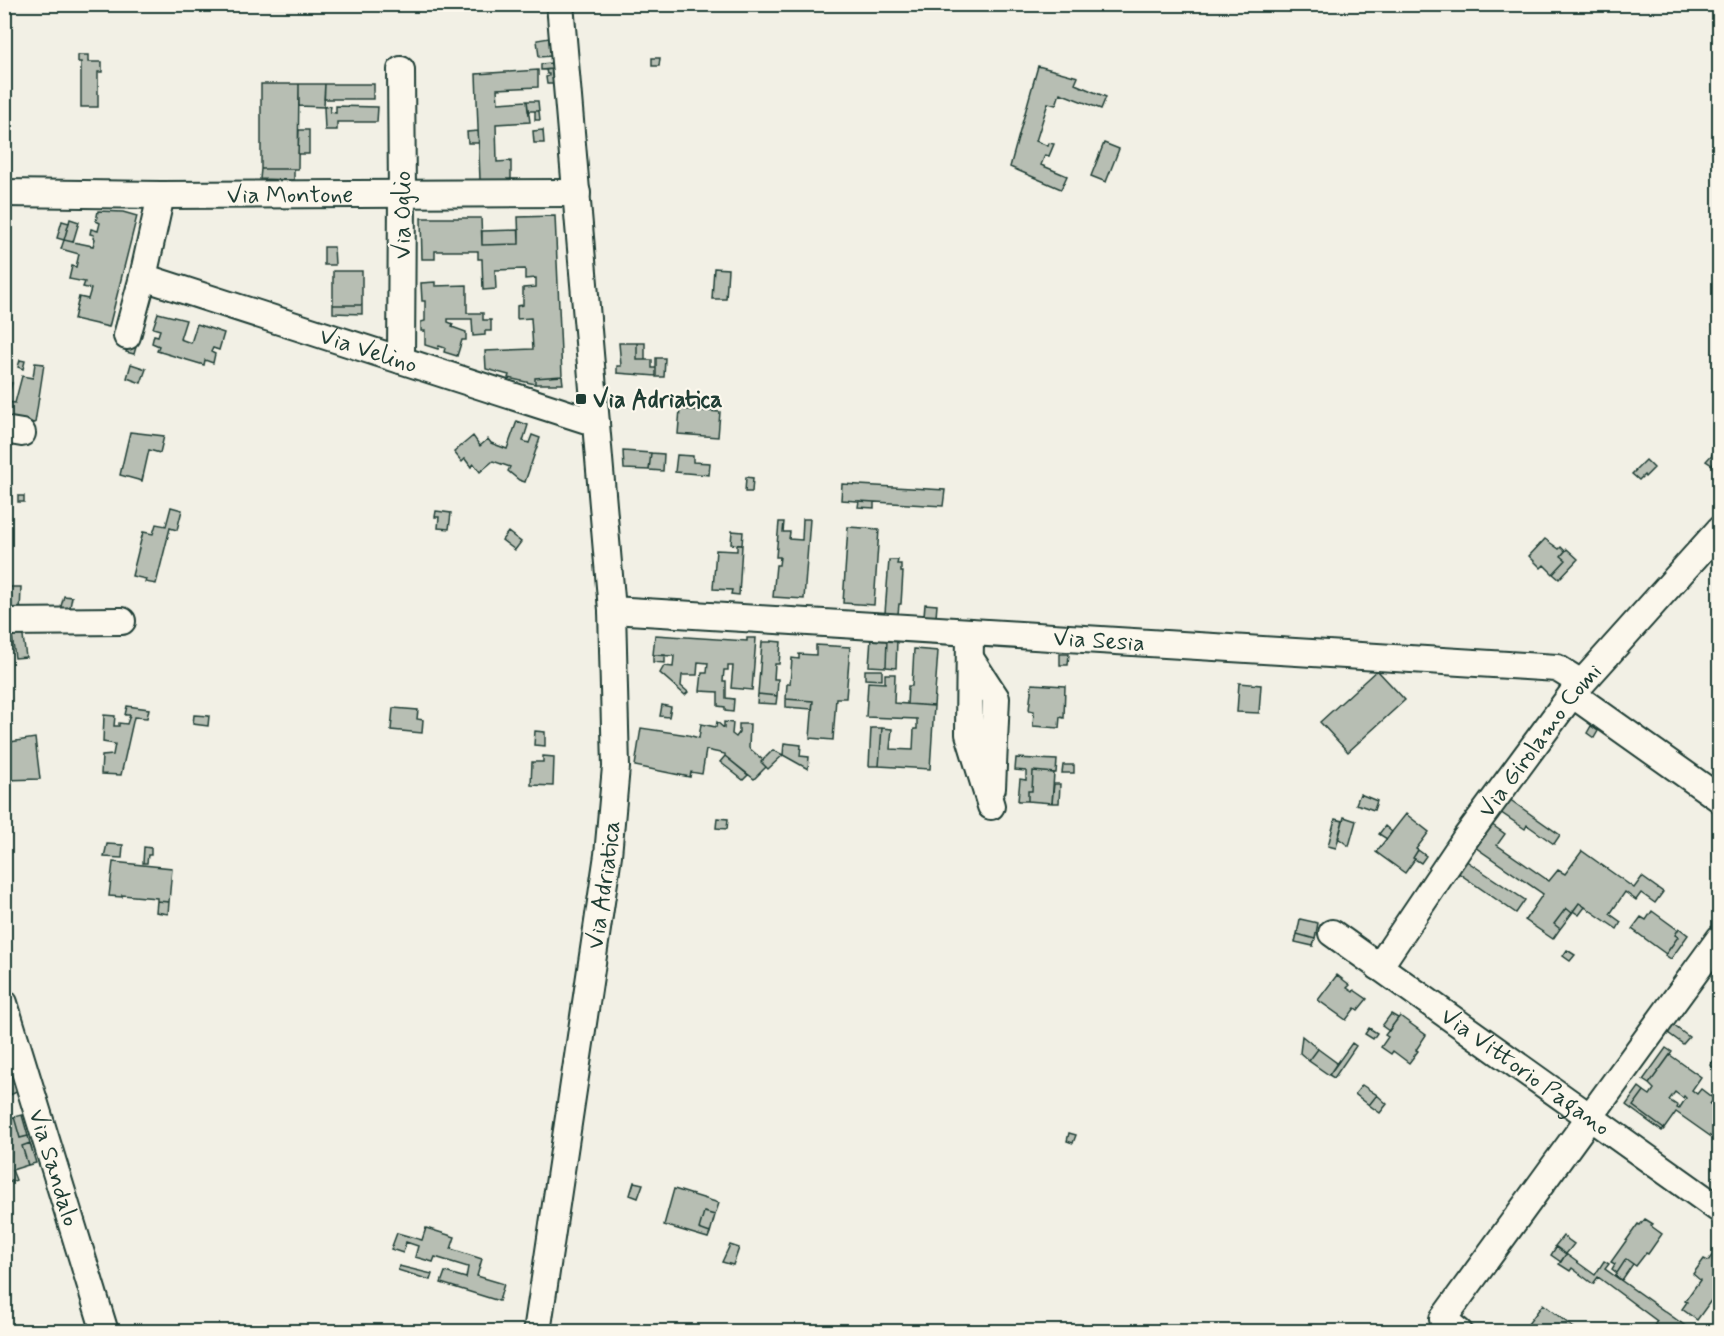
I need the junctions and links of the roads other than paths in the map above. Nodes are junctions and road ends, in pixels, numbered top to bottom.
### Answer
1 (560, 4) edge
2 (401, 70) dead end
3 (4, 193) edge
4 (577, 193) junction
5 (402, 194) junction
6 (161, 195) junction
7 (142, 277) junction
8 (126, 336) dead end
9 (401, 360) junction
10 (596, 423) junction
11 (1719, 529) edge
12 (612, 610) junction
13 (122, 621) dead end
14 (4, 622) edge
15 (970, 632) junction
16 (970, 658) dead end
17 (1576, 689) junction
18 (1719, 799) edge
19 (1332, 933) dead end
20 (1719, 938) edge
21 (1379, 967) junction
22 (4, 1003) edge
23 (1589, 1117) junction
24 (1719, 1210) edge
25 (1451, 1325) edge
26 (105, 1332) edge
27 (537, 1332) edge

1 - 4 street, Via Adriatica
2 - 5 street, Via Oglio
3 - 6 street, Via Montone
4 - 5 street, Via Montone
4 - 10 street, Via Adriatica
5 - 6 street, Via Montone
5 - 9 street, Via Oglio
6 - 7 street
7 - 8 street
7 - 9 street, Via Velino
9 - 10 street, Via Velino
10 - 12 street, Via Adriatica
11 - 17 street, Via Girolamo Comi
12 - 15 street, Via Sesia
12 - 27 street, Via Adriatica
13 - 14 street
15 - 16 street
15 - 17 street, Via Sesia
17 - 18 street, Via Sesia
17 - 21 street, Via Girolamo Comi
19 - 21 street, Via Vittorio Pagano
20 - 23 street
21 - 23 street, Via Vittorio Pagano
22 - 26 street, Via Sandalo
23 - 24 street, Via Vittorio Pagano
23 - 25 street

